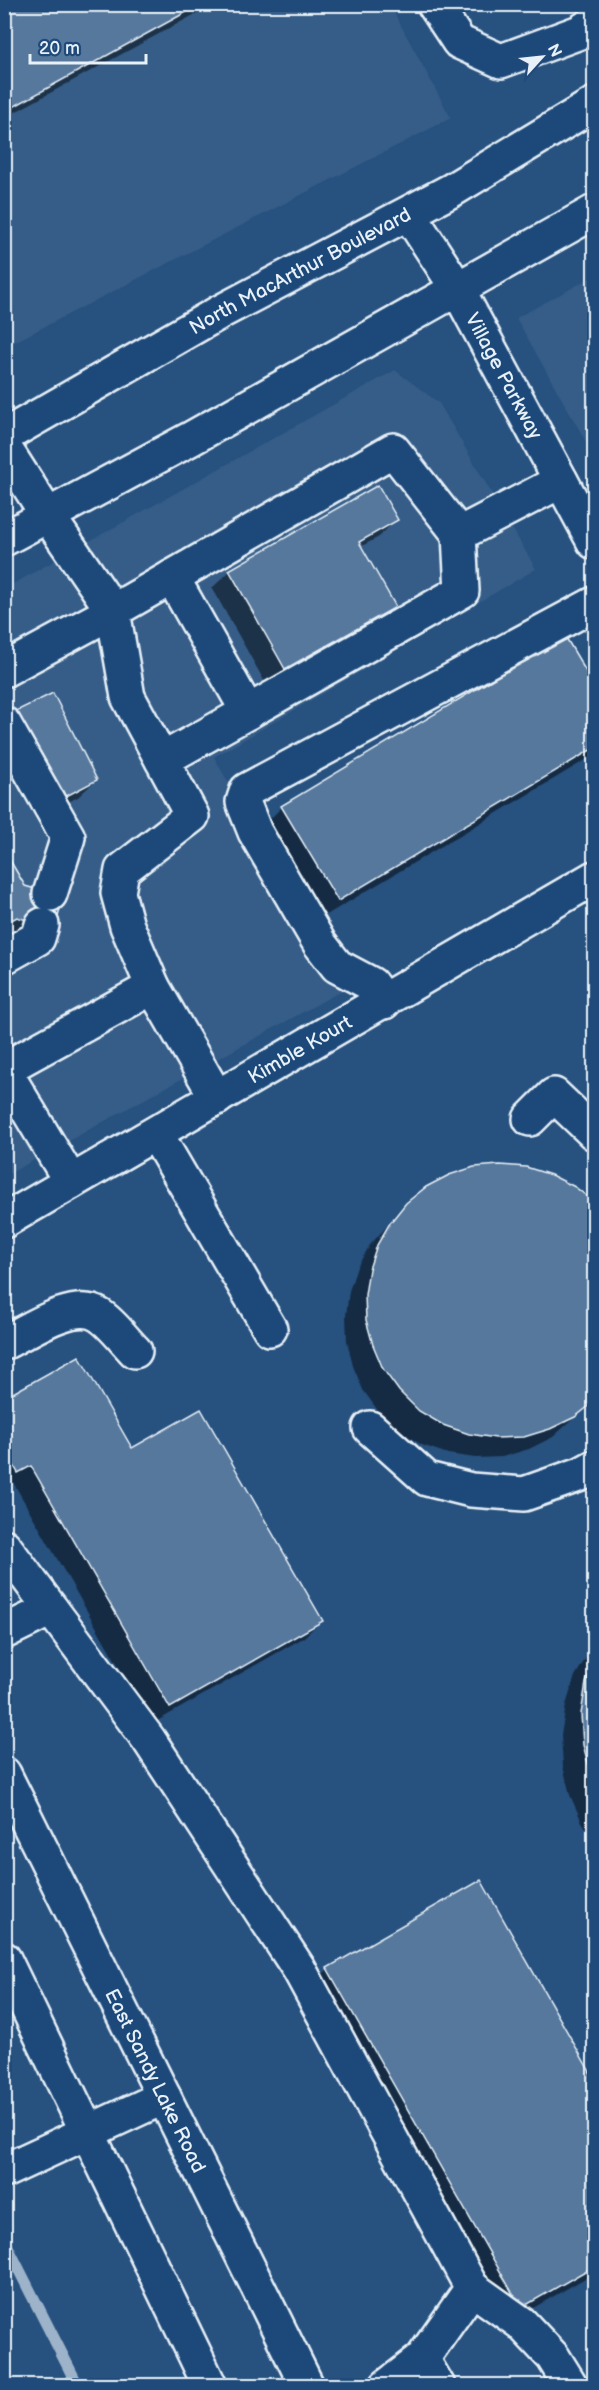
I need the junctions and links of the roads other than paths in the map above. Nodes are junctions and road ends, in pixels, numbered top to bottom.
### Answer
1 (434, 4) edge
2 (594, 23) edge
3 (594, 104) edge
4 (594, 212) edge
5 (409, 214) junction
6 (457, 288) junction
7 (4, 436) edge
8 (4, 447) edge
9 (561, 481) junction
10 (48, 516) junction
11 (459, 534) junction
12 (4, 539) edge
13 (594, 542) edge
14 (172, 577) junction
15 (594, 604) edge
16 (114, 611) junction
17 (4, 670) edge
18 (249, 712) junction
19 (4, 724) edge
20 (162, 760) junction
21 (594, 878) edge
22 (50, 894) dead end
23 (42, 925) dead end
24 (4, 957) edge
25 (153, 987) junction
26 (384, 1002) junction
27 (4, 1070) edge
28 (217, 1098) junction
29 (530, 1119) dead end
30 (594, 1133) edge
31 (156, 1134) junction
32 (71, 1182) junction
33 (4, 1221) edge
34 (270, 1329) dead end
35 (4, 1343) edge
36 (135, 1351) dead end
37 (370, 1428) dead end
38 (594, 1467) edge
39 (4, 1546) edge
40 (51, 1608) junction
41 (4, 1632) edge
42 (4, 1774) edge
43 (4, 1959) edge
44 (164, 2097) junction
45 (88, 2132) junction
46 (4, 2171) edge
47 (472, 2288) junction
48 (430, 2372) edge
49 (210, 2385) edge
50 (307, 2385) edge
51 (387, 2385) edge
52 (572, 2385) edge

1 - 2 main road
3 - 5 main road, North MacArthur Boulevard
4 - 6 main road
5 - 6 main road, Village Parkway
5 - 7 main road, North MacArthur Boulevard
6 - 9 main road, Village Parkway
6 - 10 main road
8 - 10 main road
9 - 11 main road
9 - 13 main road, Village Parkway
10 - 12 main road
10 - 16 main road
11 - 14 main road
11 - 18 main road
14 - 16 main road
14 - 18 main road
15 - 26 main road
16 - 17 main road
16 - 20 main road
18 - 20 main road
19 - 22 main road
20 - 25 main road
21 - 26 main road, Kimble Kourt
23 - 24 main road
25 - 27 main road
25 - 28 main road
26 - 28 main road, Kimble Kourt
27 - 32 main road
28 - 31 main road, Kimble Kourt
29 - 30 main road
31 - 32 main road, Kimble Kourt
31 - 34 main road
32 - 33 main road, Kimble Kourt
35 - 36 main road
37 - 38 main road
39 - 40 main road
40 - 41 main road
40 - 47 main road
42 - 44 main road, East Sandy Lake Road
43 - 45 main road
44 - 45 main road
44 - 50 main road, East Sandy Lake Road
45 - 46 main road
45 - 49 main road
47 - 48 main road
47 - 52 main road
48 - 51 main road

